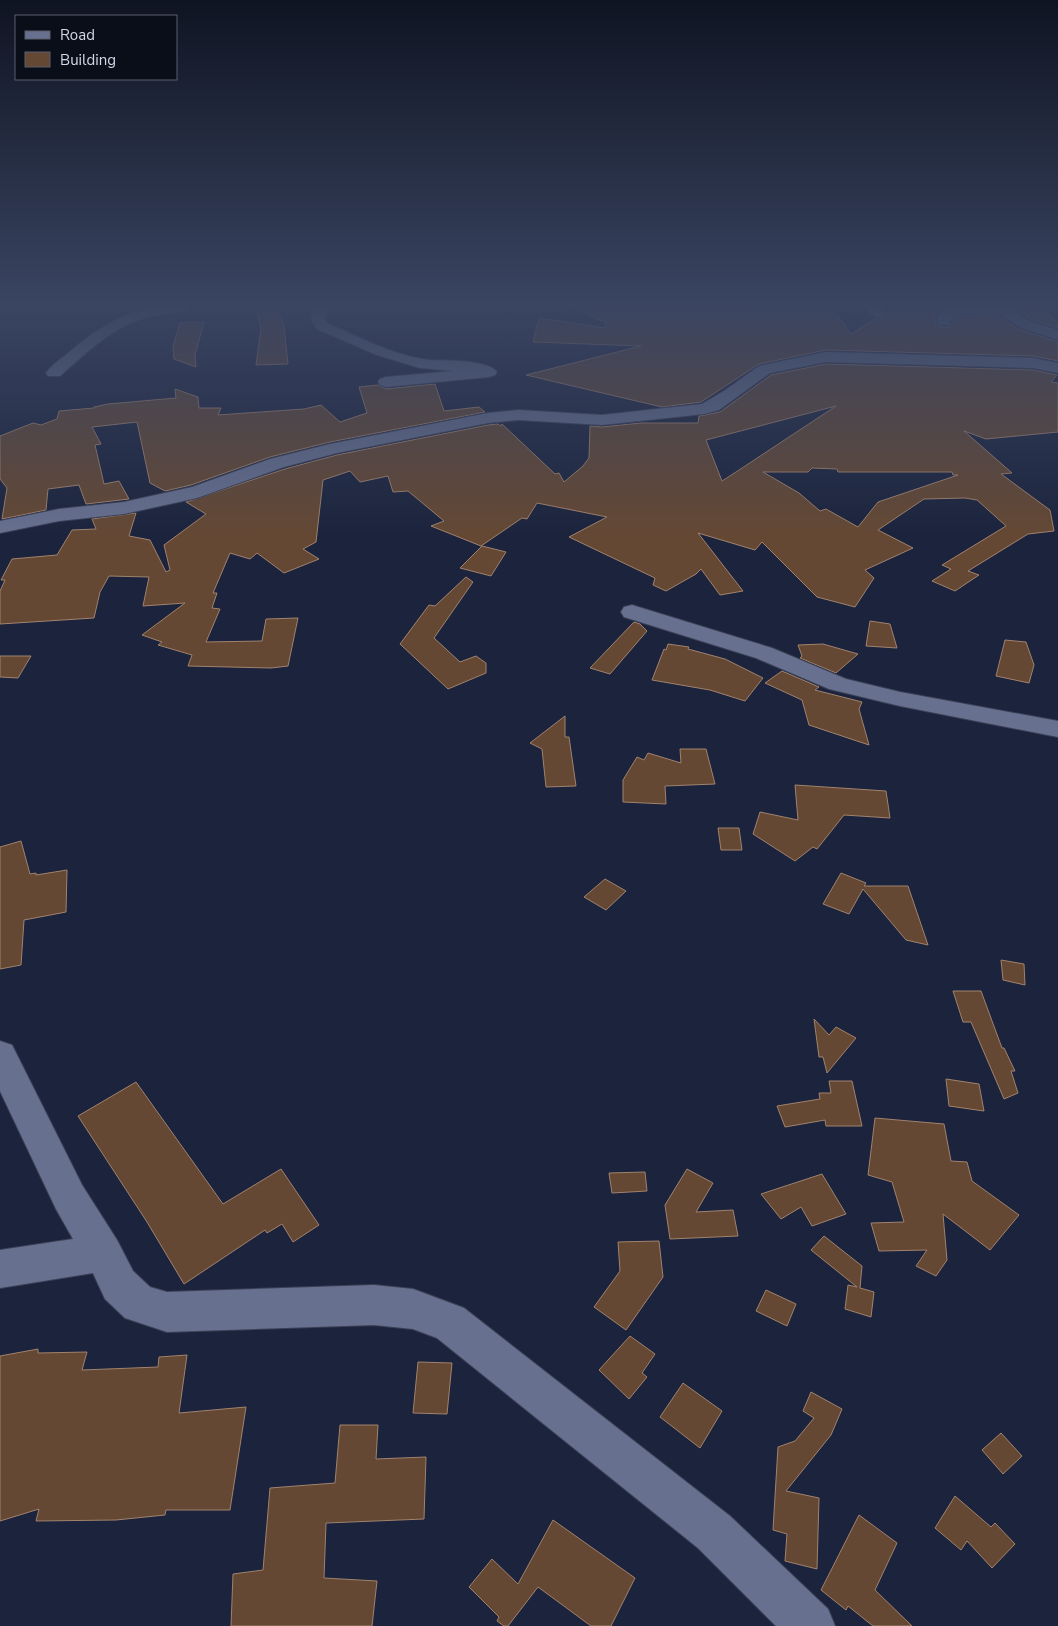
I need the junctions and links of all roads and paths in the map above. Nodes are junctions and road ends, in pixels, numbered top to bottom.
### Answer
1 (745, 383) edge
2 (0, 526) edge
3 (632, 612) dead end
4 (1058, 729) edge
5 (0, 1055) edge
6 (103, 1253) junction
7 (0, 1269) edge
8 (811, 1626) edge

1 - 2 street
3 - 4 street
5 - 6 street
6 - 7 street
6 - 8 street

